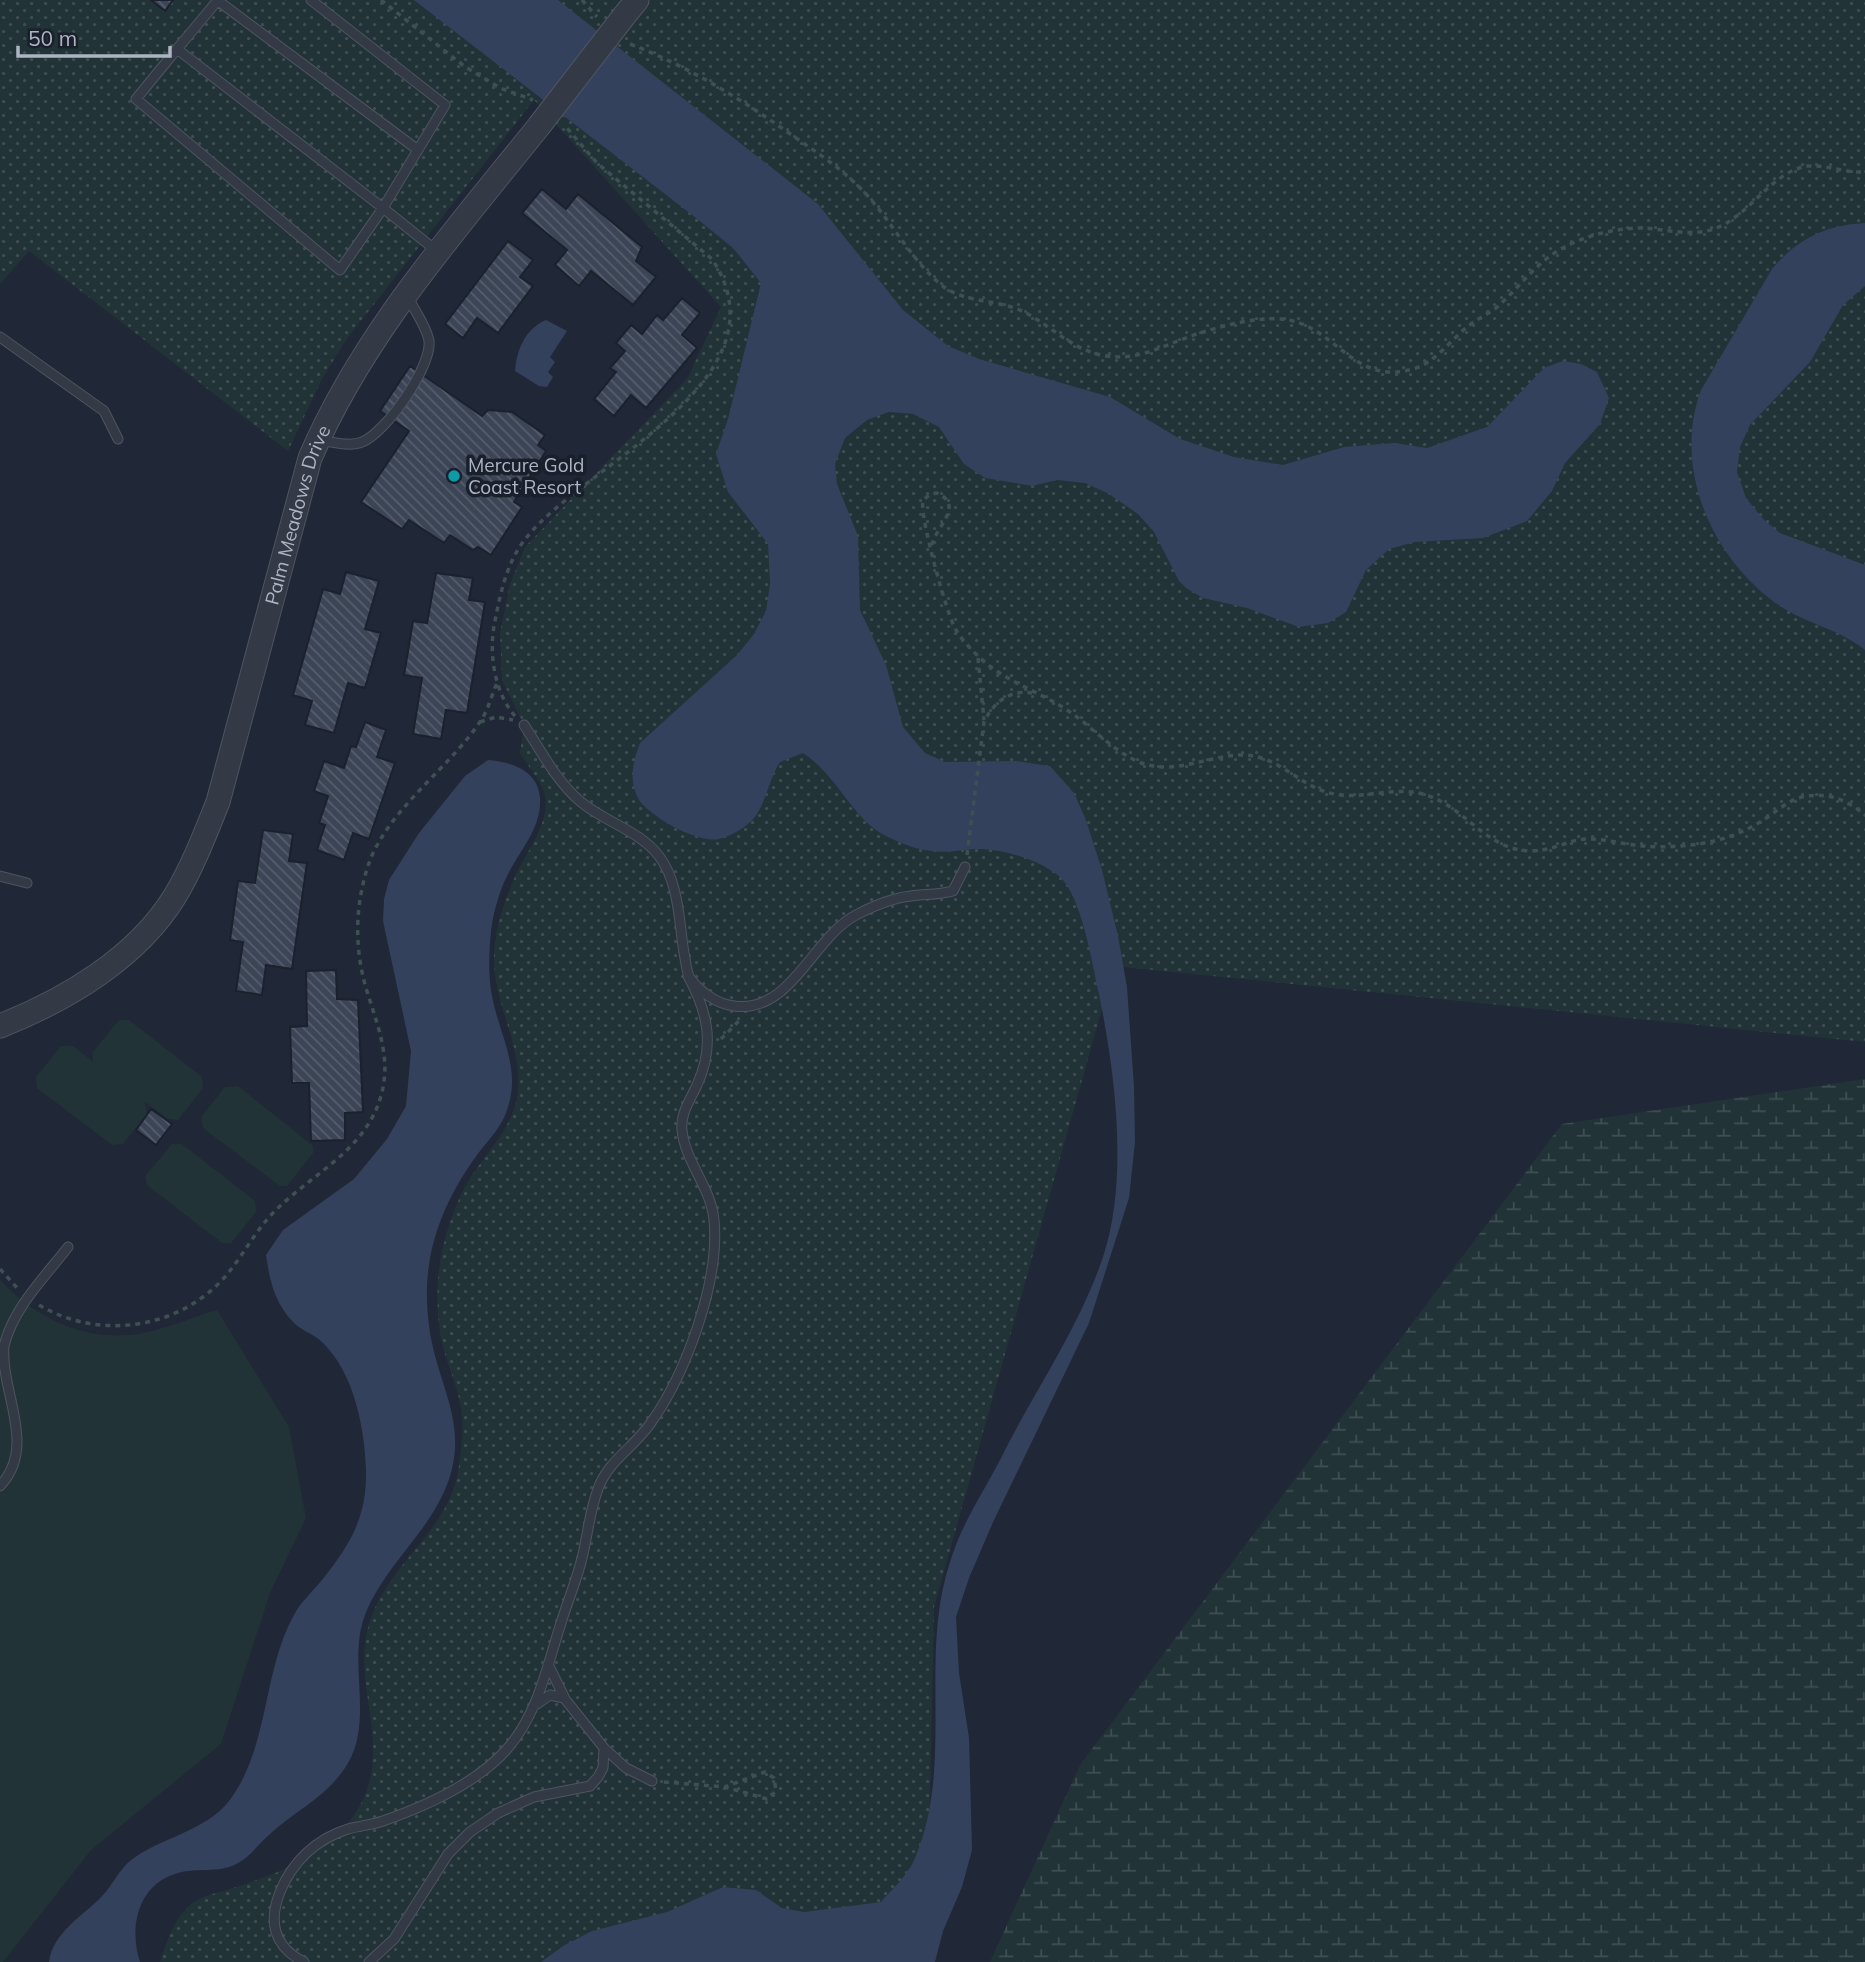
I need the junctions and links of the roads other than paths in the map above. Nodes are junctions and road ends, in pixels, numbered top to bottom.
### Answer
1 (217, 0) edge
2 (311, 0) edge
3 (622, 13) edge
4 (177, 49) junction
5 (418, 150) junction
6 (383, 208) junction
7 (439, 253) junction
8 (408, 295) junction
9 (0, 337) edge
10 (118, 439) dead end
11 (318, 440) junction
12 (524, 725) road end
13 (965, 867) road end
14 (0, 877) edge
15 (27, 883) dead end
16 (688, 976) junction
17 (0, 1026) edge
18 (68, 1247) dead end
19 (0, 1486) edge
20 (548, 1664) junction
21 (565, 1699) junction
22 (534, 1709) junction
23 (604, 1748) junction
24 (652, 1781) road end
25 (304, 1962) edge
26 (369, 1962) edge

1 - 4 lane
1 - 5 lane
2 - 5 lane
3 - 7 street, Palm Meadows Drive, bridge
4 - 6 lane
4 - 6 lane
5 - 6 lane
6 - 7 lane
7 - 8 street, Palm Meadows Drive
8 - 11 street, Palm Meadows Drive
8 - 11 lane
9 - 10 lane
11 - 17 street, Palm Meadows Drive
12 - 16 lane
13 - 16 lane
14 - 15 lane
16 - 20 lane
18 - 19 lane
20 - 21 lane
20 - 22 lane
21 - 22 lane
21 - 23 lane
22 - 25 lane
23 - 24 lane
23 - 26 lane

